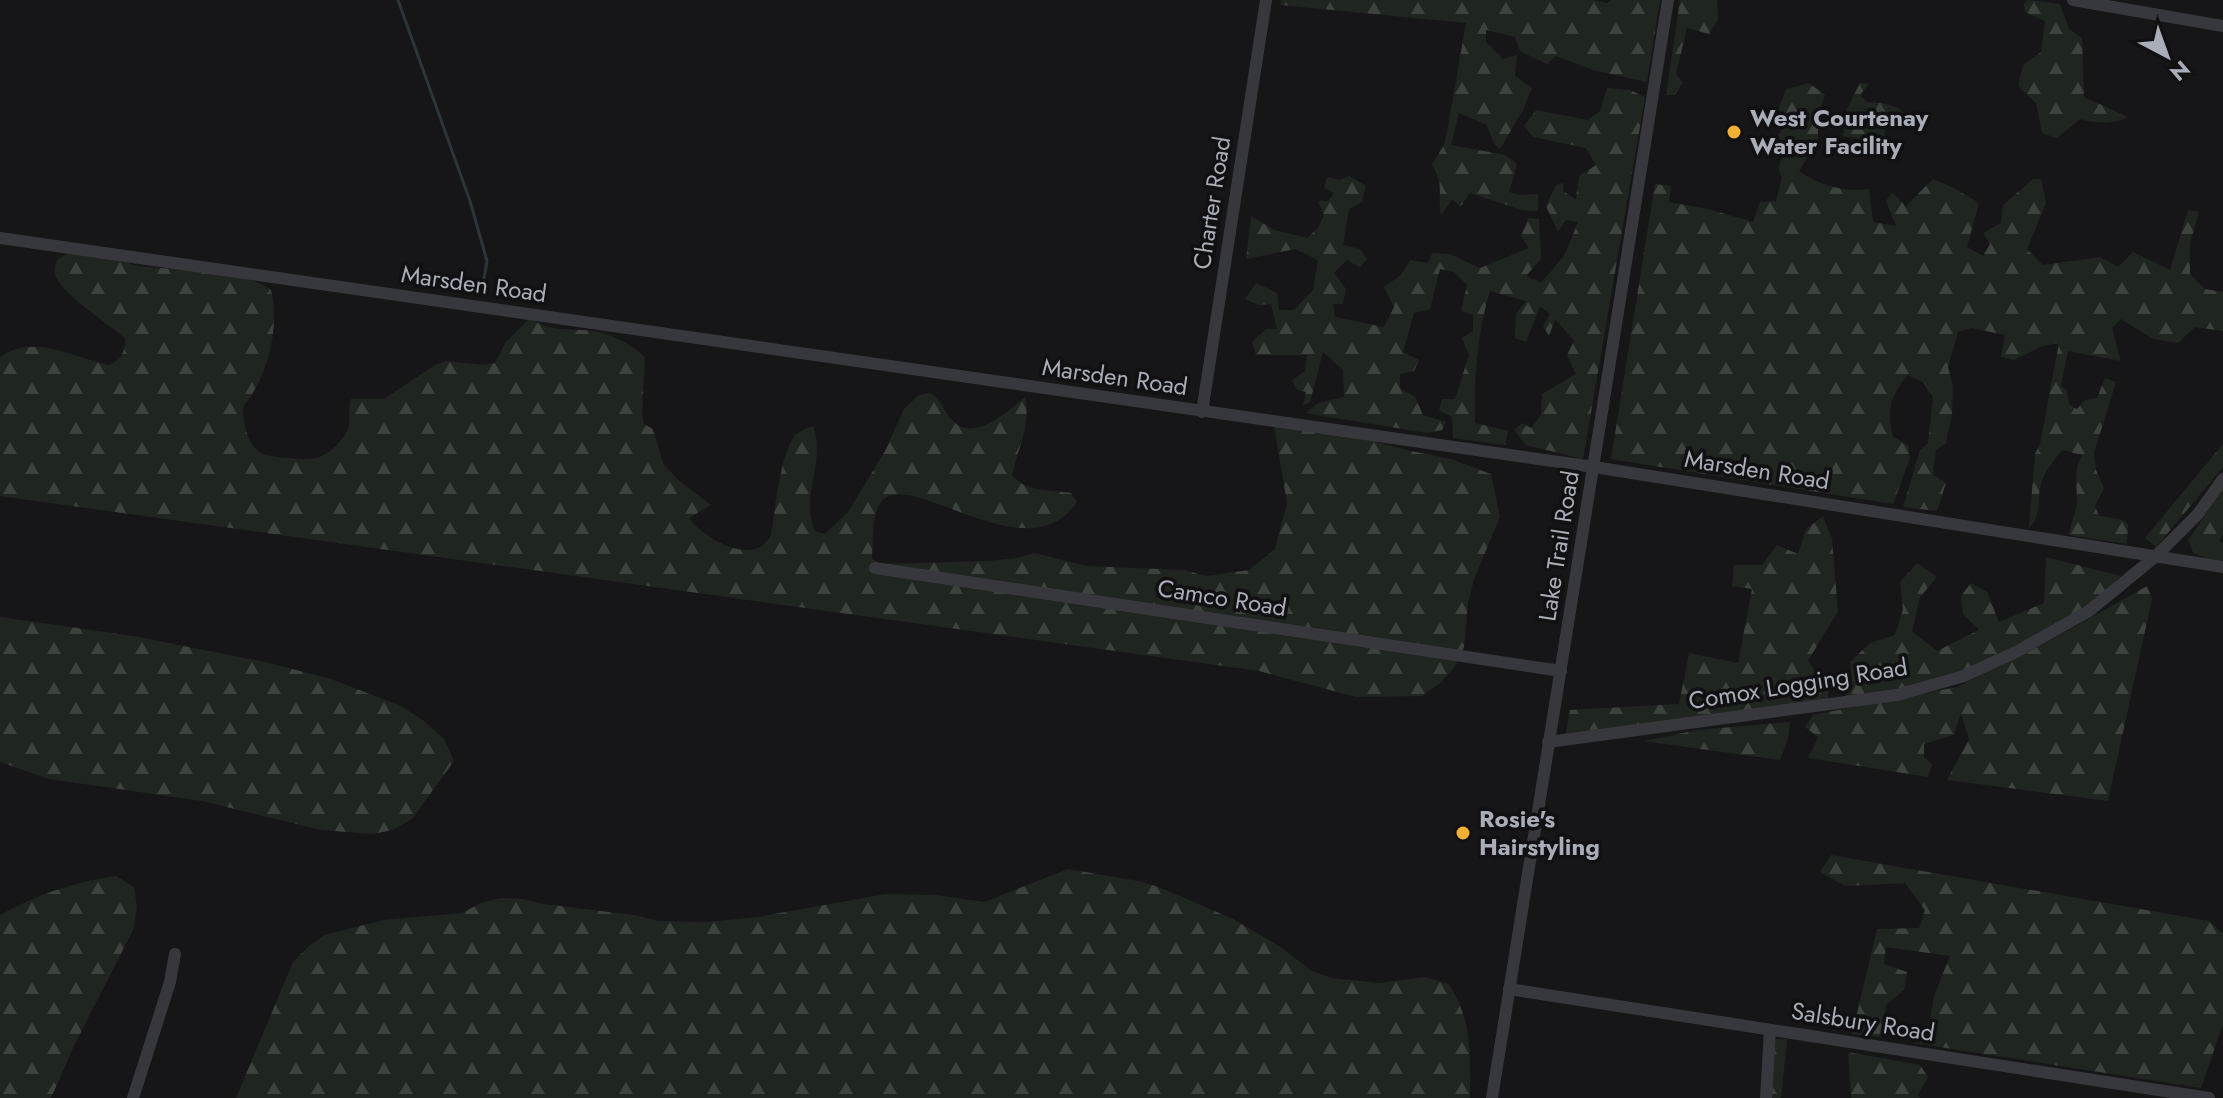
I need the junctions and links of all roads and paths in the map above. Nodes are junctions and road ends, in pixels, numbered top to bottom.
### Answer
1 (1266, 0) edge
2 (1668, 0) edge
3 (2073, 0) edge
4 (2223, 26) edge
5 (0, 238) edge
6 (1202, 412) junction
7 (1594, 467) junction
8 (2223, 479) edge
9 (2156, 556) junction
10 (2223, 567) edge
11 (875, 568) dead end
12 (1561, 671) junction
13 (1548, 742) junction
14 (175, 954) dead end
15 (1509, 989) junction
16 (1770, 1030) junction
17 (133, 1098) edge
18 (1492, 1098) edge
19 (1766, 1098) edge
20 (2209, 1098) edge

1 - 6 street, Charter Road
2 - 7 street, Lake Trail Road
3 - 4 street
5 - 6 street, Marsden Road
6 - 7 street, Marsden Road
7 - 9 street, Marsden Road
7 - 12 street, Lake Trail Road
8 - 9 street, Comox Logging Road
9 - 10 street, Marsden Road
9 - 13 street, Comox Logging Road
11 - 12 street, Camco Road
12 - 13 street, Lake Trail Road
13 - 15 street, Lake Trail Road
14 - 17 street
15 - 16 street, Salsbury Road
15 - 18 street, Lake Trail Road
16 - 19 street
16 - 20 street, Salsbury Road

